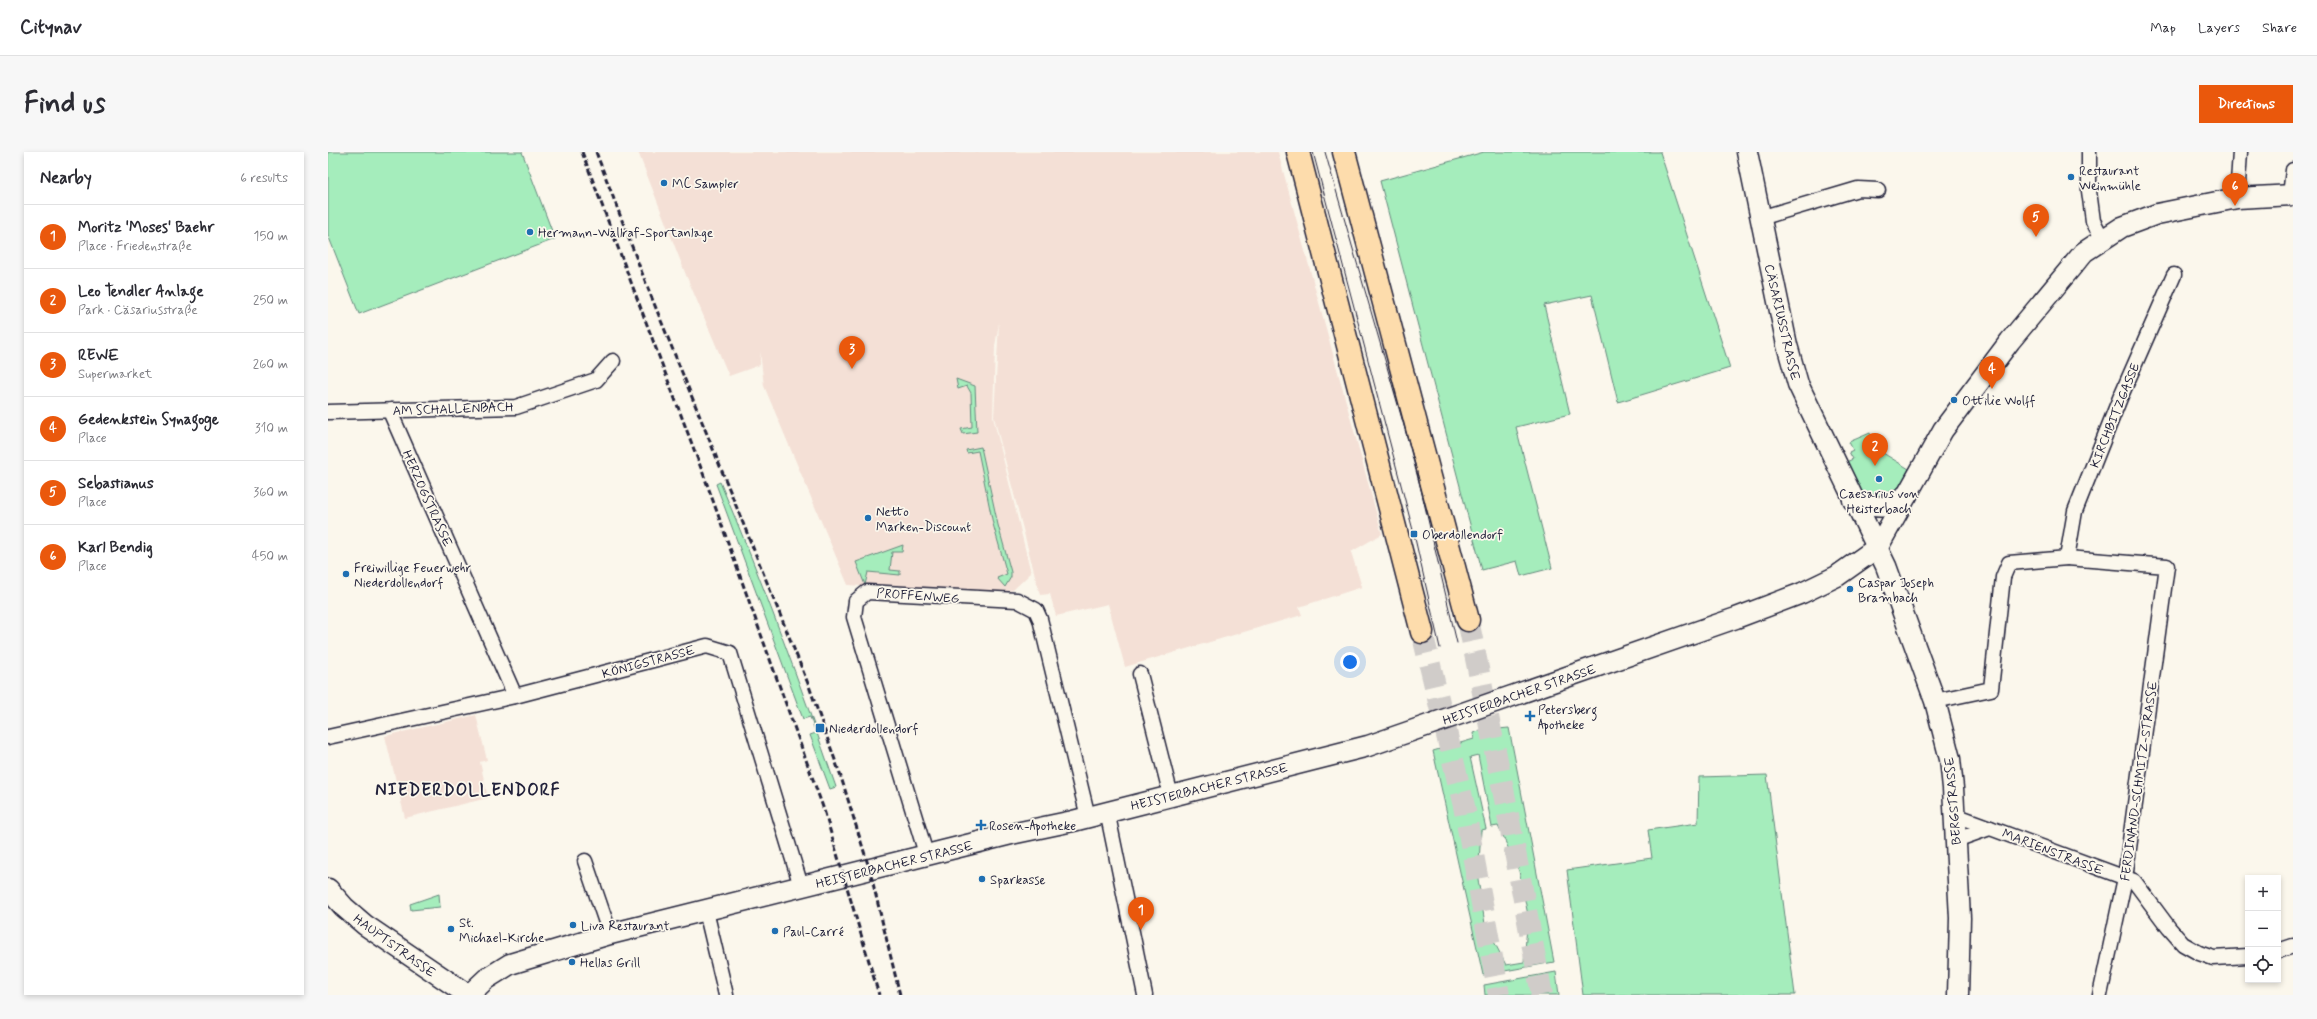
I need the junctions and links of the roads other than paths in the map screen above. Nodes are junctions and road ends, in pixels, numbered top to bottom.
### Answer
1 (1298, 152) edge
2 (1344, 152) edge
3 (1747, 152) edge
4 (2089, 152) edge
5 (2240, 152) edge
6 (2293, 170) edge
7 (1878, 190) dead end
8 (2291, 195) edge
9 (2238, 198) junction
10 (1760, 218) junction
11 (2102, 238) junction
12 (2174, 275) dead end
13 (613, 361) dead end
14 (392, 410) junction
15 (328, 412) edge
16 (1907, 495) junction
17 (1853, 500) junction
18 (1878, 547) junction
19 (2067, 558) junction
20 (1468, 620) tunnel mouth
21 (1422, 632) tunnel mouth
22 (1140, 674) dead end
23 (515, 696) junction
24 (1935, 701) junction
25 (328, 736) edge
26 (1171, 796) junction
27 (1107, 811) junction
28 (1955, 815) junction
29 (1088, 817) junction
30 (1990, 828) junction
31 (1956, 840) junction
32 (927, 857) junction
33 (585, 861) dead end
34 (2125, 878) junction
35 (801, 886) junction
36 (328, 889) edge
37 (706, 911) junction
38 (610, 934) junction
39 (2293, 946) edge
40 (2281, 950) edge
41 (2245, 956) edge
42 (468, 995) edge
43 (726, 995) edge
44 (1145, 995) edge
45 (1958, 995) edge
46 (2100, 995) edge

1 - 21 highway
2 - 20 highway
3 - 10 street, CÄSARIUSSTRASSE
4 - 11 street
5 - 9 street
6 - 8 street
7 - 10 street
8 - 9 street, HEISTERBACHER STRASSE
9 - 11 street, HEISTERBACHER STRASSE
10 - 17 street, CÄSARIUSSTRASSE
11 - 16 street, HEISTERBACHER STRASSE
12 - 19 street, KIRCHBITZGASSE
13 - 14 street, AM SCHALLENBACH
14 - 15 street, AM SCHALLENBACH
14 - 23 street, HERZOGSTRASSE
16 - 17 street, HEISTERBACHER STRASSE
16 - 18 street, HEISTERBACHER STRASSE
17 - 18 street, CÄSARIUSSTRASSE
18 - 24 street, BERGSTRASSE
18 - 26 street, HEISTERBACHER STRASSE
19 - 24 street
19 - 34 street, FERDINAND-SCHMITZ-STRASSE
22 - 26 street
23 - 25 street, KÖNIGSTRASSE
23 - 35 street, KÖNIGSTRASSE
24 - 28 street, BERGSTRASSE
26 - 27 street, HEISTERBACHER STRASSE
27 - 29 street, HEISTERBACHER STRASSE
27 - 44 street
28 - 30 street, MARIENSTRASSE
28 - 31 street, BERGSTRASSE
29 - 32 street, HEISTERBACHER STRASSE
29 - 32 street, PROFFENWEG
30 - 31 street, MARIENSTRASSE
30 - 34 street, MARIENSTRASSE
31 - 45 street, BERGSTRASSE
32 - 35 street, HEISTERBACHER STRASSE
33 - 38 street
34 - 41 street, MARIENSTRASSE
34 - 46 street, FERDINAND-SCHMITZ-STRASSE
35 - 37 street, HEISTERBACHER STRASSE
36 - 42 street, HAUPTSTRASSE
37 - 38 street, HEISTERBACHER STRASSE
37 - 43 street
38 - 42 street, HEISTERBACHER STRASSE
39 - 40 street

